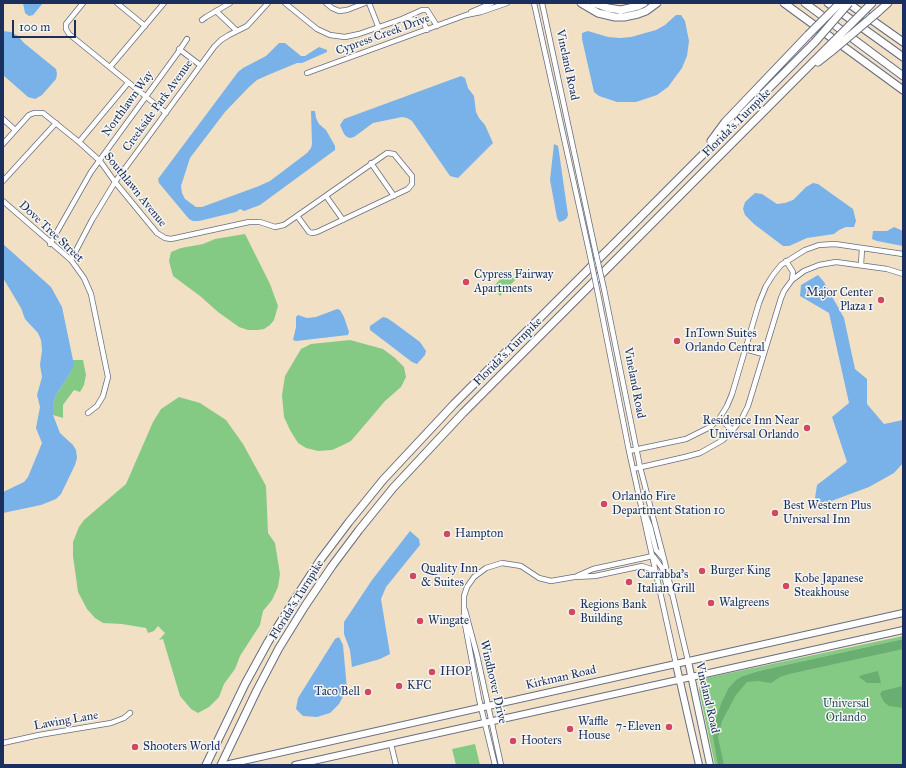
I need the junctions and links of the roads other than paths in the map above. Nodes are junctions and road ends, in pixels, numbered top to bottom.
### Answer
1 (83, 3) edge
2 (117, 3) edge
3 (164, 3) edge
4 (230, 3) edge
5 (268, 3) edge
6 (285, 3) edge
7 (326, 3) edge
8 (365, 3) edge
9 (369, 3) edge
10 (492, 3) edge
11 (507, 3) edge
12 (534, 3) edge
13 (542, 3) edge
14 (581, 3) edge
15 (594, 3) edge
16 (644, 3) edge
17 (657, 3) edge
18 (784, 3) edge
19 (805, 3) edge
20 (828, 3) edge
21 (840, 3) edge
22 (849, 3) edge
23 (888, 3) edge
24 (870, 5) edge
25 (216, 11) junction
26 (418, 11) junction
27 (466, 15) junction
28 (402, 19) junction
29 (202, 20) dead end
30 (420, 20) junction
31 (145, 26) junction
32 (378, 26) junction
33 (437, 26) junction
34 (426, 30) junction
35 (237, 31) junction
36 (187, 39) dead end
37 (903, 42) edge
38 (179, 49) junction
39 (830, 50) junction
40 (903, 57) edge
41 (200, 65) junction
42 (110, 68) junction
43 (307, 74) dead end
44 (558, 76) junction
45 (903, 76) edge
46 (551, 78) junction
47 (128, 83) junction
48 (903, 90) edge
49 (146, 97) junction
50 (565, 107) junction
51 (557, 108) junction
52 (166, 113) junction
53 (3, 119) edge
54 (56, 123) junction
55 (15, 130) junction
56 (79, 142) junction
57 (3, 144) edge
58 (100, 161) junction
59 (695, 162) junction
60 (371, 163) junction
61 (3, 182) edge
62 (115, 182) junction
63 (326, 196) junction
64 (394, 196) junction
65 (3, 201) edge
66 (298, 217) junction
67 (343, 220) junction
68 (50, 244) junction
69 (862, 248) junction
70 (903, 254) edge
71 (71, 260) junction
72 (786, 261) junction
73 (861, 265) junction
74 (903, 274) edge
75 (792, 280) junction
76 (745, 349) junction
77 (763, 354) junction
78 (88, 413) dead end
79 (719, 418) junction
80 (733, 430) junction
81 (636, 450) junction
82 (629, 451) junction
83 (640, 467) junction
84 (633, 469) junction
85 (640, 503) junction
86 (653, 556) junction
87 (664, 559) junction
88 (593, 569) junction
89 (657, 575) junction
90 (595, 576) junction
91 (574, 577) junction
92 (672, 596) junction
93 (464, 604) junction
94 (903, 614) edge
95 (903, 630) edge
96 (475, 646) junction
97 (468, 648) junction
98 (688, 661) junction
99 (676, 664) junction
100 (691, 677) junction
101 (680, 680) junction
102 (489, 706) junction
103 (481, 707) junction
104 (130, 713) dead end
105 (488, 722) junction
106 (3, 744) edge
107 (391, 744) junction
108 (206, 765) edge
109 (220, 765) edge
110 (225, 765) edge
111 (295, 765) edge
112 (396, 765) edge
113 (495, 765) edge
114 (501, 765) edge
115 (699, 765) edge
116 (710, 765) edge

1 - 42 street
2 - 31 street
3 - 31 street
4 - 25 street
5 - 35 street, Creekside Park Avenue
6 - 32 street
7 - 8 street
9 - 32 street
10 - 27 street, Cypress Creek Drive
11 - 27 street, Cypress Creek Drive
12 - 46 street, Vineland Road
13 - 44 street, Vineland Road
14 - 17 highway
15 - 16 highway
18 - 48 highway
19 - 45 highway
20 - 40 highway
21 - 59 highway, bridge
22 - 37 highway
22 - 59 highway, Florida's Turnpike, bridge
23 - 39 highway, bridge
24 - 39 highway, Florida's Turnpike, bridge
25 - 29 street
25 - 35 street
26 - 28 street
26 - 30 street
26 - 33 street
27 - 33 street, Cypress Creek Drive
28 - 30 street
28 - 32 street
30 - 34 street
31 - 42 street
33 - 34 street, Cypress Creek Drive
34 - 43 street, Cypress Creek Drive
35 - 41 street, Creekside Park Avenue
36 - 38 street, Northlawn Way
38 - 41 street
38 - 49 street, Northlawn Way
39 - 109 highway, Florida's Turnpike
41 - 52 street, Creekside Park Avenue
42 - 47 street
44 - 46 street
44 - 50 street, Vineland Road
46 - 51 street, Vineland Road
47 - 49 street
47 - 56 street
49 - 52 street
49 - 58 street, Northlawn Way
50 - 51 street
50 - 81 street, Vineland Road, bridge
51 - 82 street, Vineland Road, bridge
52 - 62 street, Creekside Park Avenue
53 - 55 street
54 - 55 street, Southlawn Avenue
54 - 56 street, Southlawn Avenue
54 - 61 street
55 - 57 street, Southlawn Avenue
56 - 58 street, Southlawn Avenue
58 - 62 street, Southlawn Avenue
58 - 68 street, Northlawn Way
59 - 108 highway, Florida's Turnpike
60 - 63 street, Southlawn Avenue
60 - 64 street
60 - 64 street, Southlawn Avenue
62 - 66 street, Southlawn Avenue
62 - 71 street, Creekside Park Avenue
63 - 66 street, Southlawn Avenue
63 - 67 street
64 - 67 street, Southlawn Avenue
65 - 68 street, Dove Tree Street
66 - 67 street, Southlawn Avenue
68 - 71 street, Dove Tree Street
69 - 70 street
69 - 72 street
69 - 73 street
71 - 78 street, Dove Tree Street
72 - 75 street
72 - 76 street
73 - 74 street
73 - 75 street
75 - 77 street
76 - 77 street
76 - 79 street
77 - 80 street
79 - 80 street
79 - 81 street
80 - 83 street
81 - 82 street
81 - 83 street, Vineland Road
82 - 84 street, Vineland Road
83 - 84 street
83 - 87 street, Vineland Road
84 - 85 street, Vineland Road
85 - 86 street, Vineland Road
85 - 87 street
86 - 88 street, Windhover Drive
86 - 89 street, Vineland Road
86 - 92 street
87 - 92 street, Vineland Road
88 - 90 street
88 - 91 street, Windhover Drive
89 - 90 street, Windhover Drive
89 - 99 street, Vineland Road
90 - 91 street, Windhover Drive
91 - 93 street, Windhover Drive
92 - 98 street, Vineland Road
93 - 96 street, Windhover Drive
93 - 97 street, Windhover Drive
94 - 98 main road, Kirkman Road
95 - 100 main road
96 - 97 street
96 - 102 street, Windhover Drive
97 - 103 street, Windhover Drive
98 - 99 main road, Kirkman Road
98 - 100 main road, Vineland Road
99 - 101 main road, Vineland Road
99 - 102 main road, Kirkman Road
100 - 101 main road
100 - 116 main road, Vineland Road
101 - 105 main road
101 - 115 main road, Vineland Road
102 - 103 main road, Kirkman Road
102 - 105 street, Windhover Drive
103 - 105 street, Windhover Drive
103 - 110 main road, Kirkman Road
104 - 106 street, Lawing Lane
105 - 107 main road
105 - 113 street, Windhover Drive
105 - 114 street, Windhover Drive
107 - 111 main road
107 - 112 street

